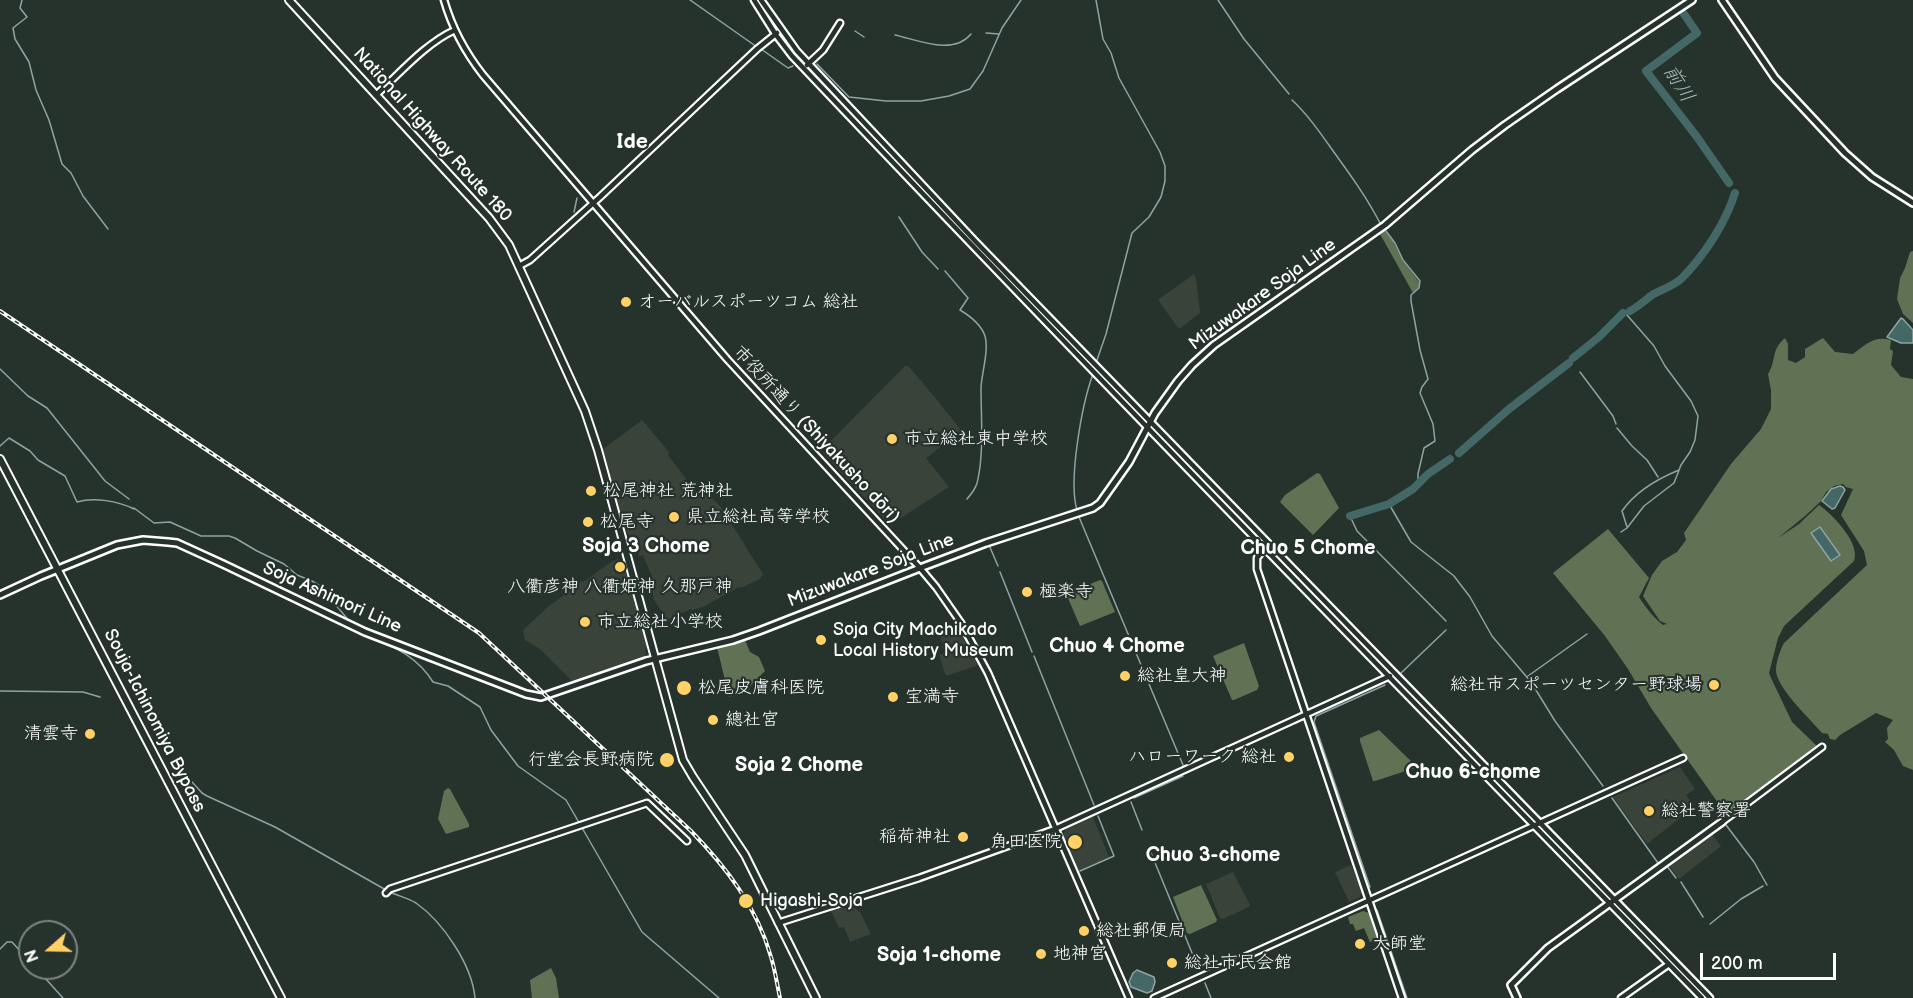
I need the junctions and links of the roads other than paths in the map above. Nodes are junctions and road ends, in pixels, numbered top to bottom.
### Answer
1 (289, 0) edge
2 (444, 0) edge
3 (754, 0) edge
4 (761, 0) edge
5 (1692, 0) edge
6 (1722, 0) edge
7 (840, 23) dead end
8 (454, 30) junction
9 (781, 31) junction
10 (776, 34) junction
11 (806, 66) junction
12 (376, 95) junction
13 (1913, 203) edge
14 (592, 204) junction
15 (519, 266) junction
16 (1149, 426) junction
17 (0, 459) edge
18 (1266, 547) junction
19 (920, 568) junction
20 (58, 569) junction
21 (0, 595) edge
22 (655, 658) junction
23 (1392, 675) junction
24 (1307, 715) junction
25 (1822, 747) dead end
26 (1683, 758) dead end
27 (1722, 822) joint
28 (1539, 823) junction
29 (1534, 826) junction
30 (1055, 829) junction
31 (687, 841) dead end
32 (387, 891) dead end
33 (1369, 901) junction
34 (1612, 902) junction
35 (778, 923) junction
36 (1669, 964) junction
37 (281, 998) edge
38 (816, 998) edge
39 (1129, 998) edge
40 (1154, 998) edge
41 (1402, 998) edge
42 (1517, 998) edge
43 (1621, 998) edge
44 (1702, 998) edge
45 (1710, 998) edge

1 - 12 highway, National Highway Route 180
2 - 8 street, 市役所通り (Shiyakusho dōri)
3 - 10 street
4 - 9 street
5 - 16 main road, Mizuwakare Soja Line
6 - 13 main road
7 - 11 street
8 - 12 street
8 - 14 street, 市役所通り (Shiyakusho dōri)
9 - 10 street
9 - 11 street
10 - 11 street
10 - 14 street
11 - 16 street
12 - 15 highway, National Highway Route 180
14 - 15 street
14 - 19 street, 市役所通り (Shiyakusho dōri)
15 - 22 highway, National Highway Route 180
16 - 18 street
16 - 19 main road, Mizuwakare Soja Line
17 - 20 highway, Souja-Ichinomiya Bypass
18 - 23 street
18 - 24 street
19 - 22 main road, Mizuwakare Soja Line
19 - 30 street, 市役所通り (Shiyakusho dōri)
20 - 21 main road, Soja Ashimori Line
20 - 22 main road, Soja Ashimori Line
20 - 37 highway, Souja-Ichinomiya Bypass
22 - 35 highway, National Highway Route 180
23 - 24 street
23 - 28 street
23 - 29 street
24 - 30 street
24 - 33 street
25 - 27 street
26 - 28 street
27 - 34 main road
28 - 29 street
28 - 34 street
29 - 33 street
29 - 34 street
30 - 35 street
30 - 39 street, 市役所通り (Shiyakusho dōri)
31 - 32 street
33 - 40 street
33 - 41 street
34 - 36 street
34 - 42 main road
34 - 45 street
35 - 38 highway, National Highway Route 180
36 - 43 street
36 - 44 street

